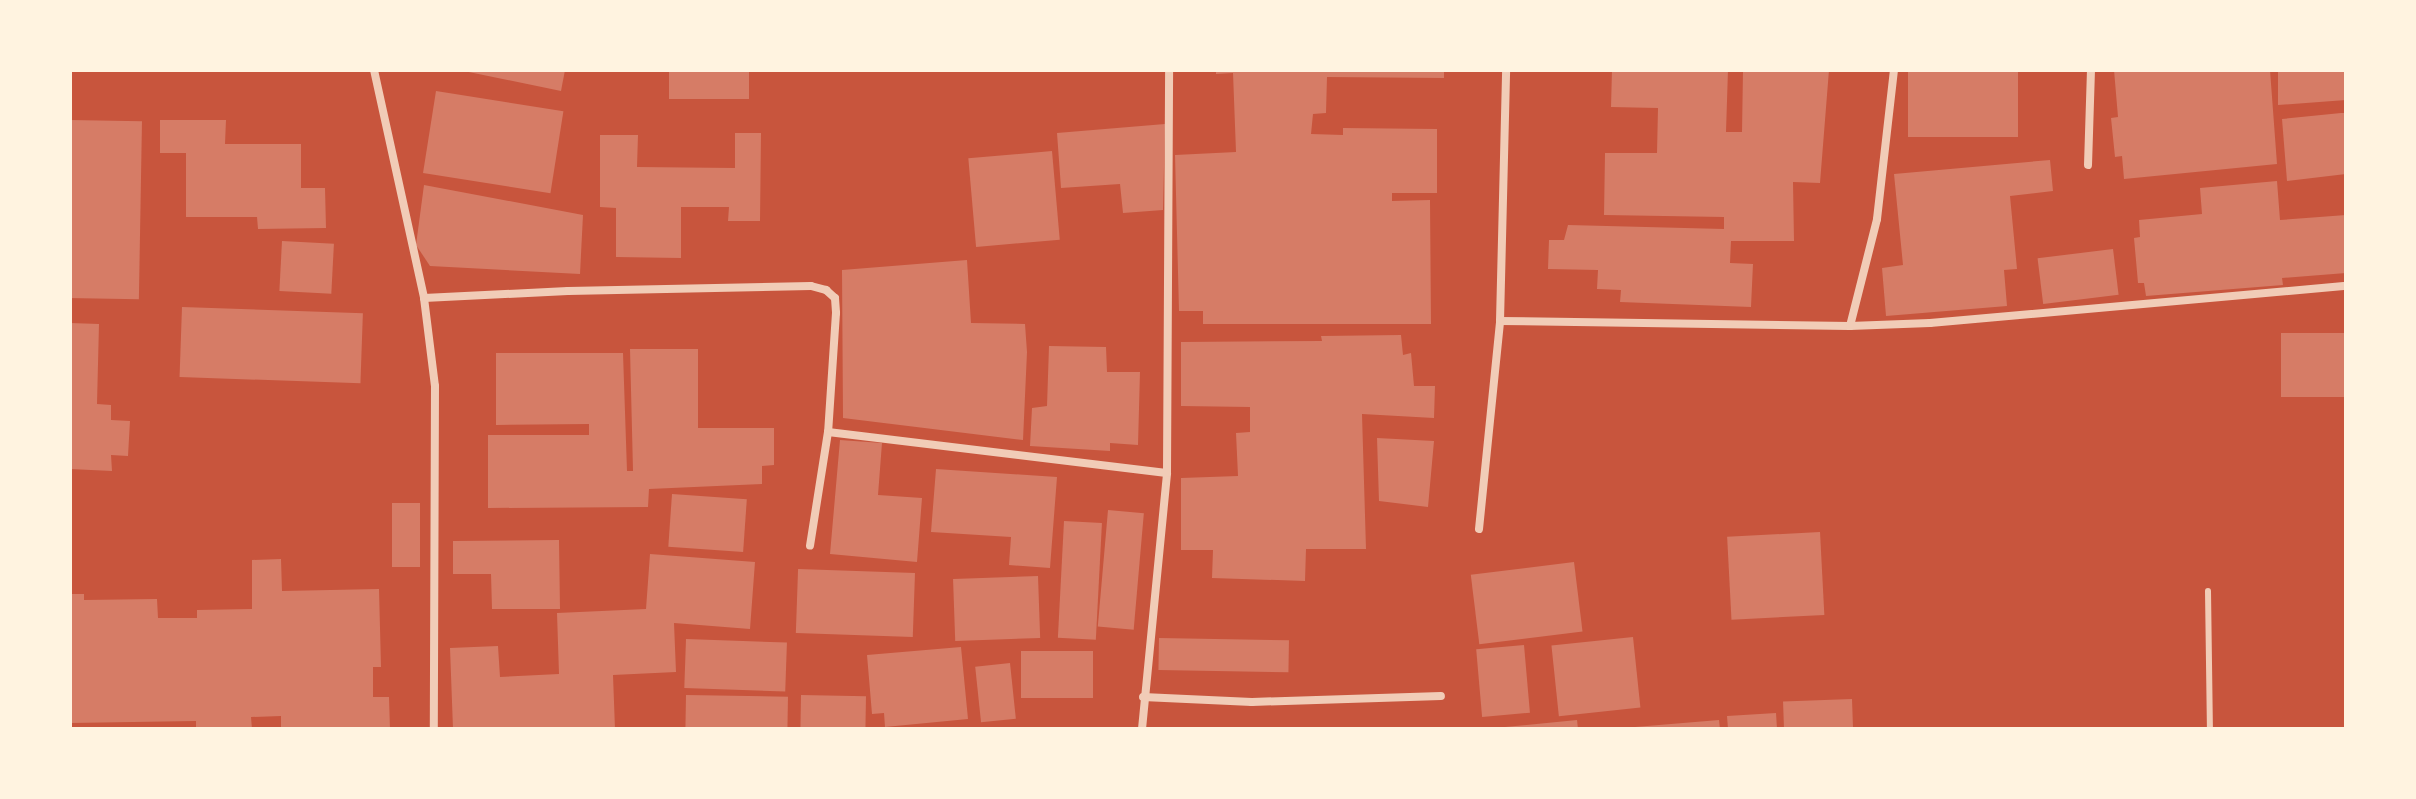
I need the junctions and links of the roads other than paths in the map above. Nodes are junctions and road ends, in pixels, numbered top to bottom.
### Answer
1 (374, 70) edge
2 (1169, 70) edge
3 (1506, 70) edge
4 (1894, 70) edge
5 (2091, 70) edge
6 (2088, 165) dead end
7 (2346, 286) edge
8 (424, 298) junction
9 (1500, 321) junction
10 (1850, 326) junction
11 (828, 432) junction
12 (1167, 473) junction
13 (1479, 529) dead end
14 (810, 546) dead end
15 (2208, 591) dead end
16 (1441, 696) dead end
17 (1143, 697) junction
18 (434, 729) edge
19 (1142, 729) edge
20 (2210, 729) edge

1 - 8 street
2 - 12 street
3 - 9 street
4 - 10 street
5 - 6 street
7 - 10 street
8 - 11 street
8 - 18 street
9 - 10 street
9 - 13 street
11 - 12 street
11 - 14 street
12 - 17 street
15 - 20 lane
16 - 17 street
17 - 19 street

